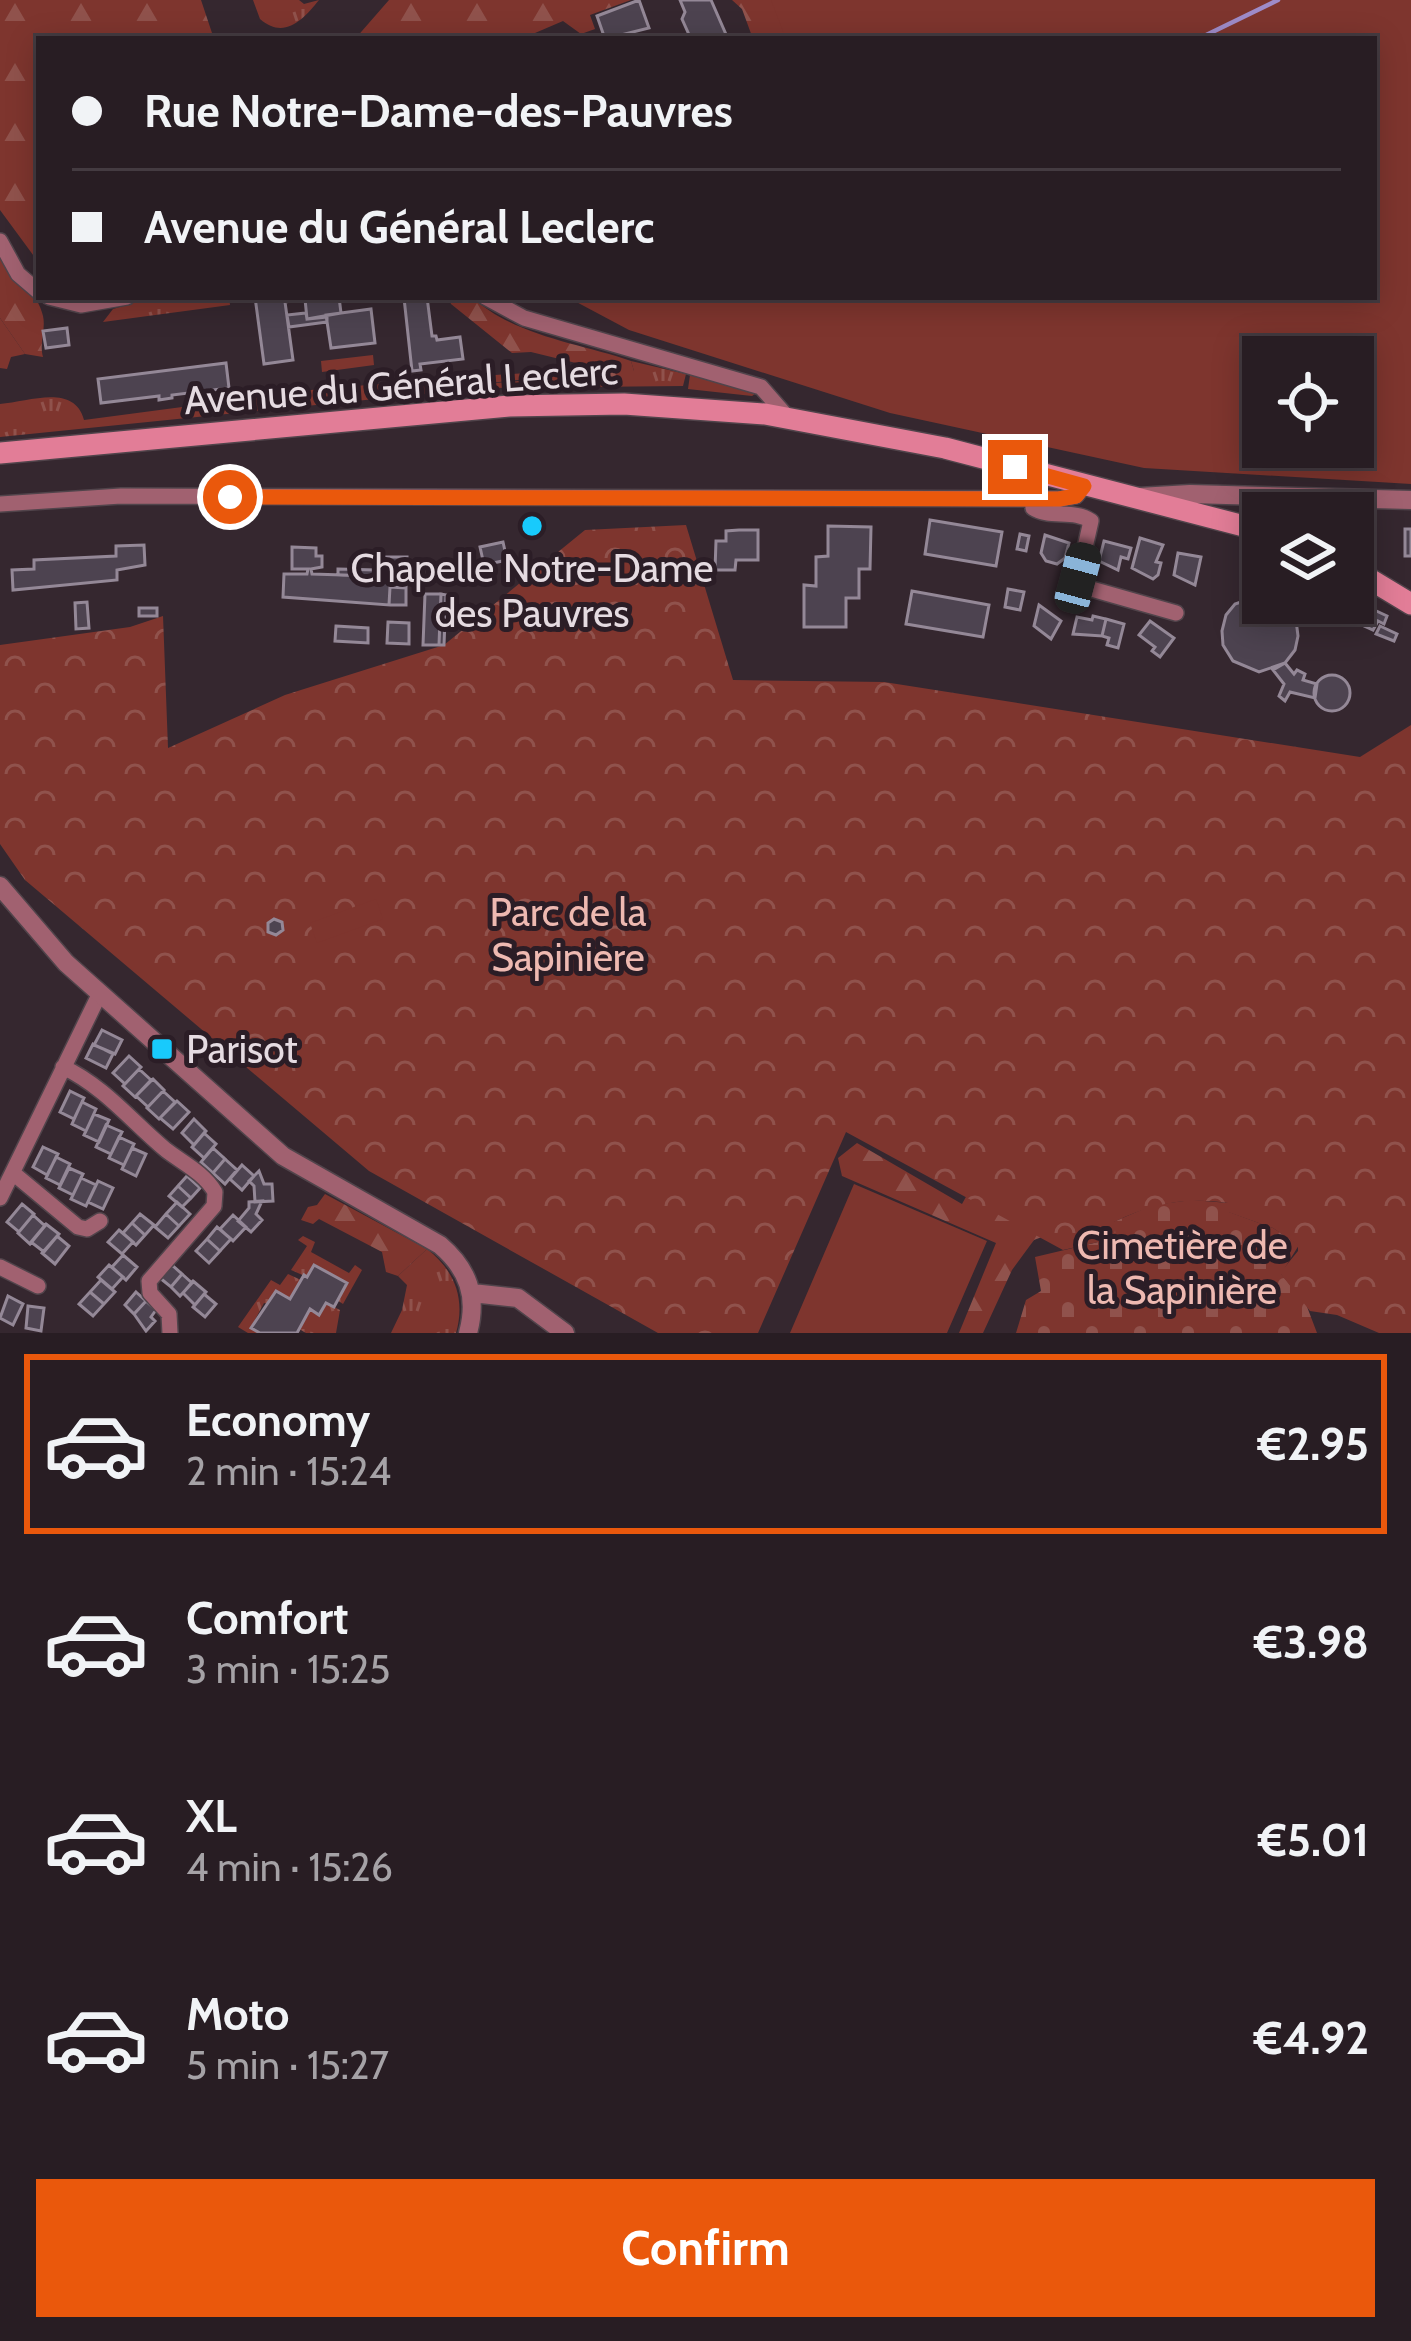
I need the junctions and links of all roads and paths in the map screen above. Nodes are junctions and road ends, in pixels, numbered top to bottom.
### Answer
1 (0, 241) edge
2 (36, 289) edge
3 (63, 300) edge
4 (107, 300) edge
5 (491, 300) edge
6 (788, 418) junction
7 (0, 453) edge
8 (1076, 483) junction
9 (1038, 497) junction
10 (1129, 499) junction
11 (1411, 500) edge
12 (0, 504) edge
13 (1226, 524) junction
14 (1242, 524) edge
15 (1242, 536) edge
16 (1374, 579) edge
17 (1374, 593) edge
18 (1389, 593) junction
19 (1411, 604) edge
20 (1176, 613) dead end
21 (0, 886) edge
22 (100, 994) junction
23 (63, 1067) junction
24 (13, 1173) junction
25 (0, 1198) edge
26 (100, 1221) dead end
27 (0, 1267) edge
28 (38, 1286) dead end
29 (472, 1293) junction
30 (170, 1333) edge
31 (468, 1333) edge
32 (565, 1333) edge

1 - 2 street
3 - 4 street
5 - 6 street
6 - 7 main road, Avenue du Général Leclerc
6 - 8 main road, Avenue du Général Leclerc
8 - 9 street
8 - 10 main road, Avenue du Général Leclerc
9 - 12 street
9 - 20 street
10 - 11 street
10 - 13 main road, Avenue du Général Leclerc
13 - 14 main road, Avenue du Général Leclerc
13 - 15 main road, Avenue du Général Leclerc
16 - 18 main road
17 - 18 main road
18 - 19 main road
21 - 22 street
22 - 23 street
22 - 29 street
23 - 24 street
23 - 30 street
24 - 25 street
24 - 26 street
27 - 28 street
29 - 31 street
29 - 32 street

